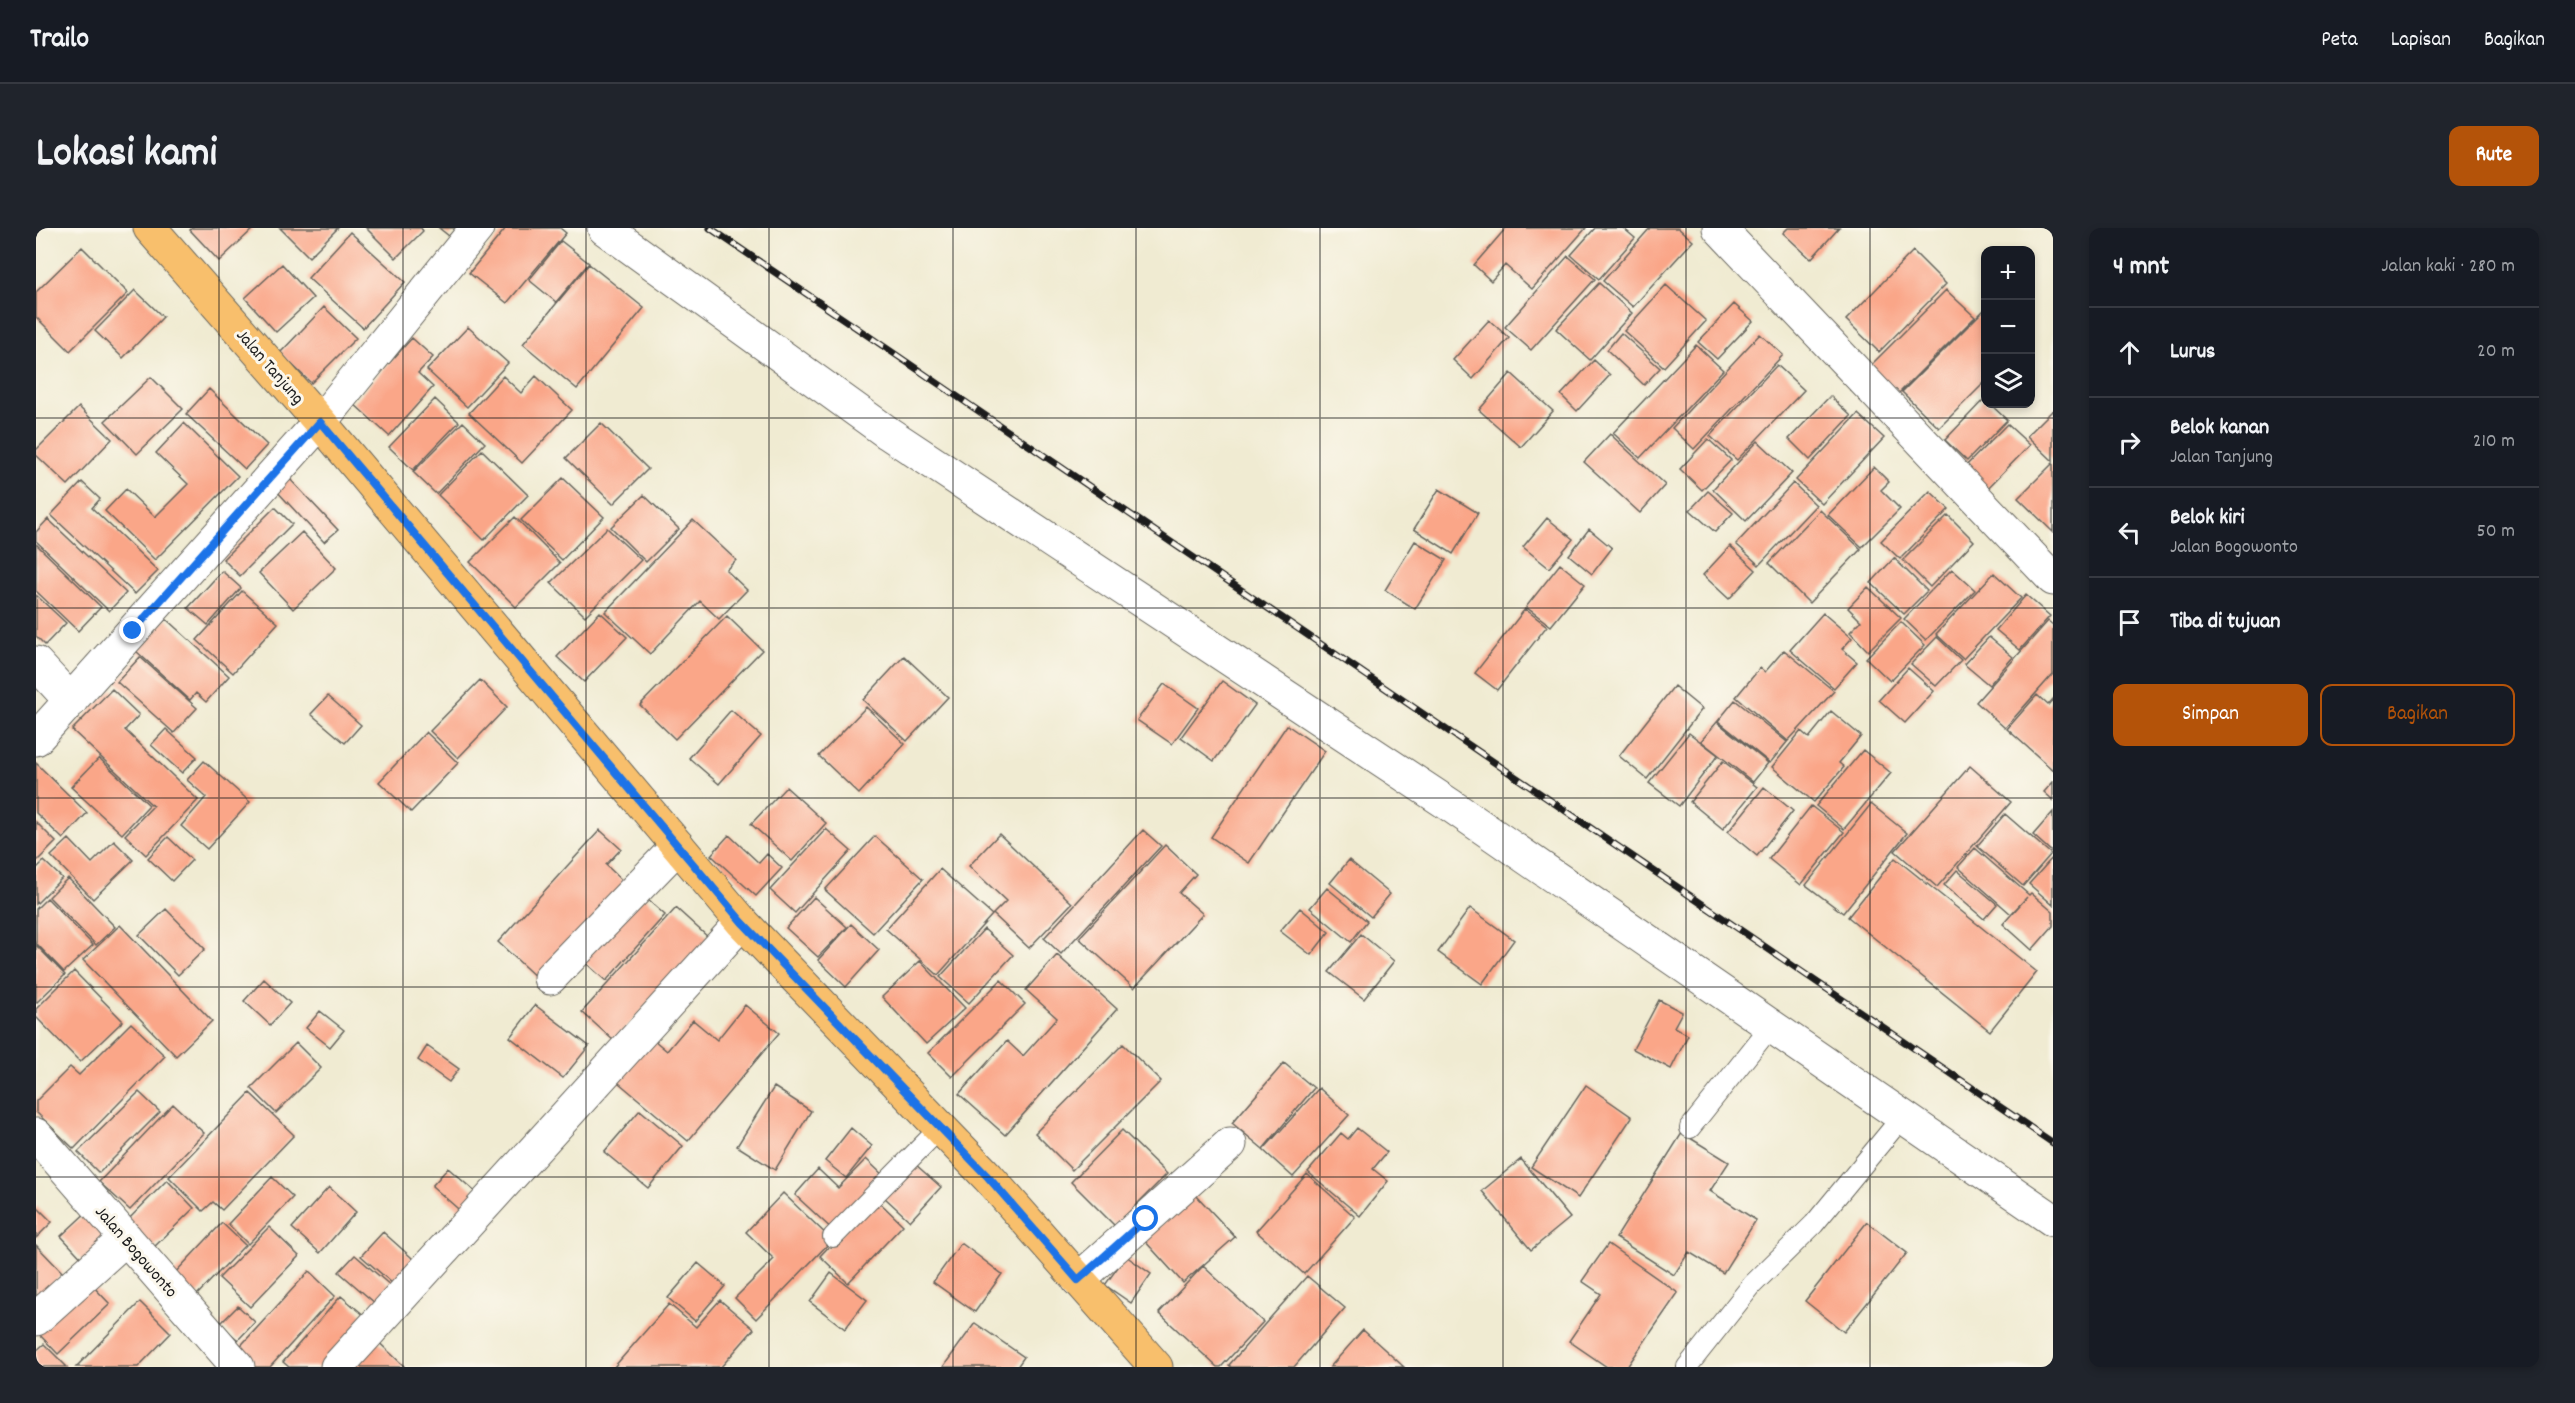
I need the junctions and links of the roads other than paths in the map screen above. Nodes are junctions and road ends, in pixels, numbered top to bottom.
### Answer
1 (150, 228) edge
2 (477, 228) edge
3 (603, 228) edge
4 (1719, 228) edge
5 (320, 422) junction
6 (2053, 579) edge
7 (36, 663) edge
8 (71, 701) junction
9 (36, 739) edge
10 (678, 846) junction
11 (742, 922) junction
12 (550, 978) dead end
13 (1771, 1026) junction
14 (1903, 1116) junction
15 (940, 1128) junction
16 (1690, 1128) dead end
17 (36, 1135) edge
18 (1230, 1144) dead end
19 (2053, 1220) edge
20 (833, 1237) dead end
21 (126, 1238) junction
22 (1078, 1280) junction
23 (36, 1319) edge
24 (238, 1367) edge
25 (337, 1367) edge
26 (1156, 1367) edge
27 (1687, 1367) edge

1 - 5 main road, Jalan Tanjung
2 - 5 street
3 - 13 street
4 - 6 street
5 - 8 street
5 - 10 main road, Jalan Tanjung
7 - 8 street
8 - 9 street
10 - 11 main road, Jalan Tanjung
10 - 12 street
11 - 15 main road, Jalan Tanjung
11 - 25 street
13 - 14 street
13 - 16 lane
14 - 19 street
14 - 27 lane
15 - 20 lane
15 - 22 main road, Jalan Tanjung
17 - 21 street, Jalan Bogowonto
18 - 22 street
21 - 23 street
21 - 24 street, Jalan Bogowonto
22 - 26 main road, Jalan Tanjung

